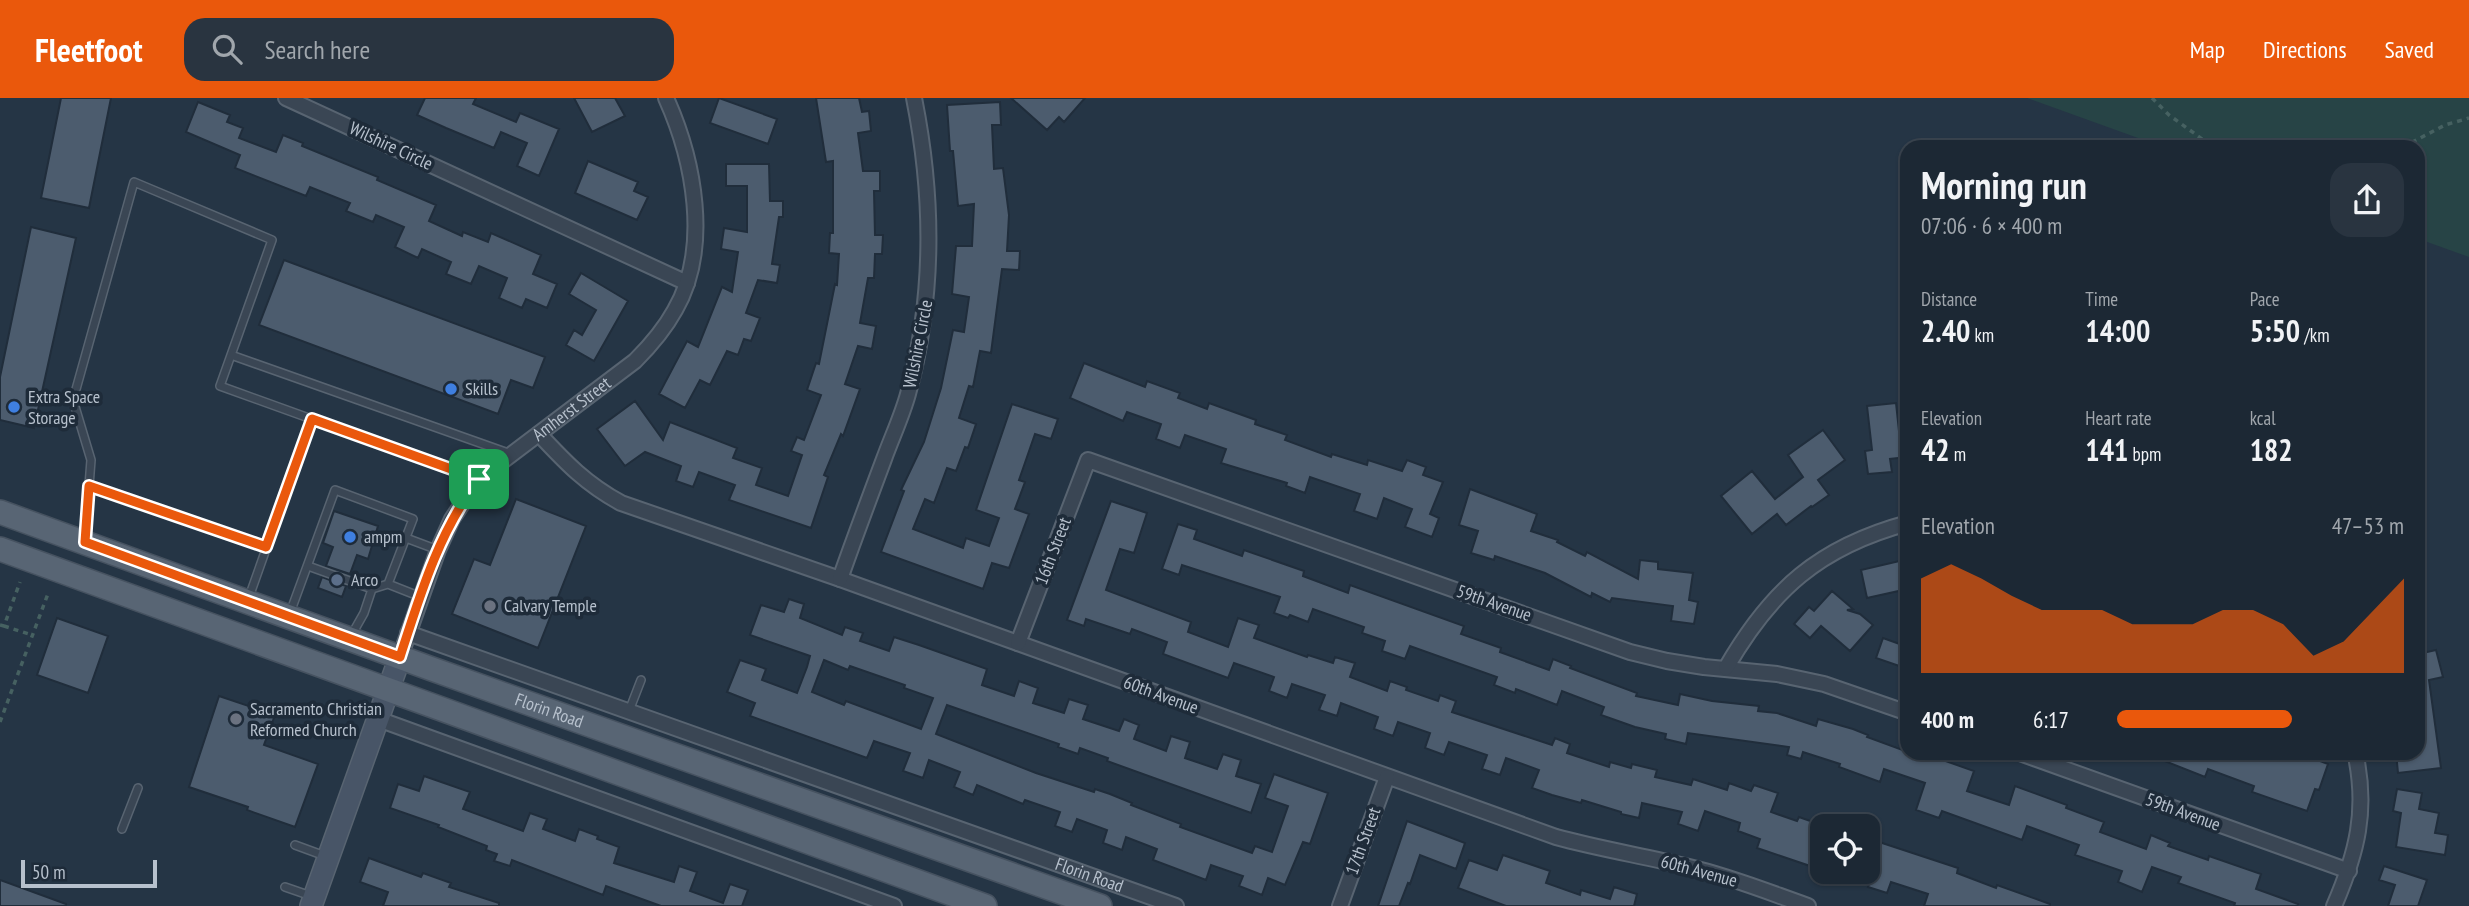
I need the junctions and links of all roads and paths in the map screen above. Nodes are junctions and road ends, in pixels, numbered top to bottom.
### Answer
1 (286, 98) edge
2 (666, 98) edge
3 (914, 98) edge
4 (2152, 98) edge
5 (2469, 118) edge
6 (2203, 140) edge
7 (2416, 140) edge
8 (687, 283) junction
9 (231, 355) junction
10 (312, 419) junction
11 (539, 435) junction
12 (513, 454) junction
13 (1088, 460) joint
14 (479, 479) junction
15 (89, 486) junction
16 (0, 512) edge
17 (1900, 525) edge
18 (406, 538) junction
19 (85, 542) junction
20 (266, 547) junction
21 (0, 549) edge
22 (438, 550) junction
23 (308, 566) junction
24 (839, 579) junction
25 (20, 582) dead end
26 (388, 584) junction
27 (372, 589) junction
28 (49, 591) dead end
29 (421, 597) junction
30 (247, 602) junction
31 (289, 617) junction
32 (2, 625) edge
33 (408, 633) junction
34 (32, 636) junction
35 (349, 639) junction
36 (1018, 643) junction
37 (400, 657) junction
38 (1726, 668) junction
39 (641, 680) dead end
40 (387, 691) junction
41 (1900, 710) edge
42 (629, 711) junction
43 (378, 719) junction
44 (0, 722) edge
45 (2039, 760) edge
46 (2356, 760) edge
47 (1387, 777) junction
48 (138, 788) dead end
49 (122, 830) dead end
50 (295, 845) dead end
51 (329, 857) junction
52 (2349, 871) junction
53 (285, 887) dead end
54 (313, 902) edge
55 (894, 906) edge
56 (985, 906) edge
57 (1100, 906) edge
58 (1176, 906) edge
59 (1340, 906) edge
60 (1808, 906) edge
61 (2334, 906) edge

1 - 8 street, Wilshire Circle
2 - 8 street, Amherst Street
3 - 24 street, Wilshire Circle
4 - 6 path
5 - 7 path
8 - 11 street, Amherst Street
9 - 10 lane
9 - 12 lane
9 - 15 lane
10 - 14 lane
10 - 20 lane
11 - 12 street, Amherst Street
11 - 24 street, 60th Avenue
12 - 14 street, Amherst Street
13 - 36 street, 16th Street
13 - 38 street, 59th Avenue
14 - 22 street, Amherst Street
15 - 19 lane
15 - 20 lane
16 - 19 main road, Florin Road
17 - 38 street
18 - 22 lane
18 - 23 lane
18 - 26 lane
19 - 30 main road, Florin Road
20 - 30 lane
21 - 40 main road, Florin Road
22 - 29 street, Amherst Street
23 - 27 lane
23 - 31 lane
24 - 36 street, 60th Avenue
25 - 32 path
26 - 27 lane
26 - 29 lane
27 - 35 lane
28 - 34 path
29 - 33 street, Amherst Street
30 - 31 main road, Florin Road
31 - 35 main road, Florin Road
32 - 34 path
33 - 37 street, Amherst Street
33 - 42 street, Florin Road
34 - 44 path
35 - 37 main road, Florin Road
36 - 47 street, 60th Avenue
37 - 40 street, Amherst Street
37 - 57 main road, Florin Road
38 - 41 street, 59th Avenue
39 - 42 lane
40 - 43 street, Amherst Street
40 - 56 main road, Florin Road
42 - 58 street, Florin Road
43 - 51 street, Amherst Street
43 - 55 street
45 - 52 street, 59th Avenue
46 - 52 street
47 - 59 street, 17th Street
47 - 60 street, 60th Avenue
48 - 49 lane
50 - 51 lane
51 - 54 street, Amherst Street
52 - 61 street
53 - 54 lane

